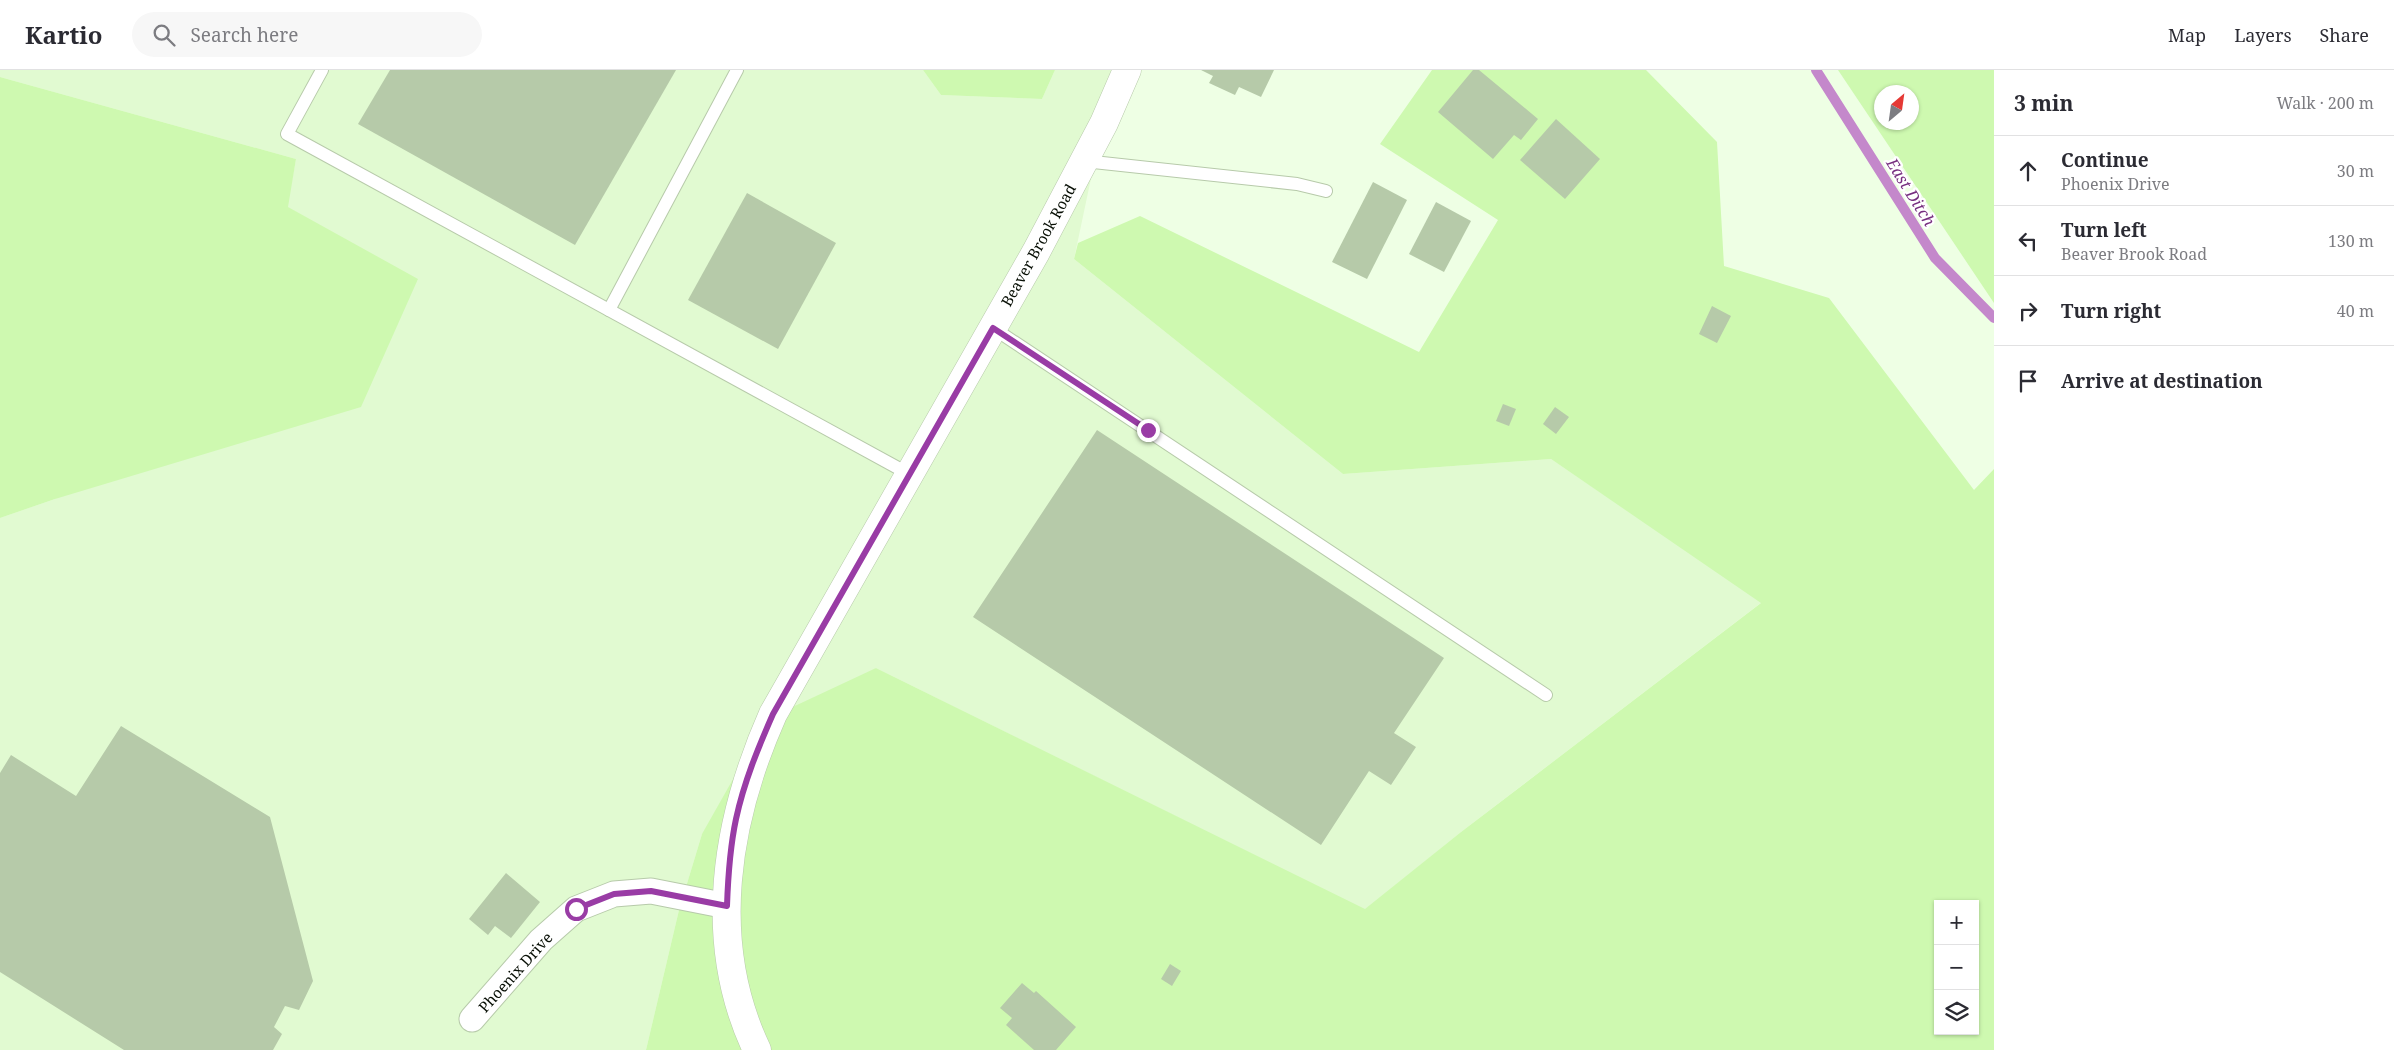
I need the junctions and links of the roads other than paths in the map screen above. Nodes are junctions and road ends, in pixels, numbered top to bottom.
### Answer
1 (322, 70) edge
2 (737, 70) edge
3 (1127, 70) edge
4 (1084, 161) junction
5 (1326, 191) dead end
6 (609, 310) junction
7 (993, 328) junction
8 (909, 474) junction
9 (1546, 695) dead end
10 (727, 906) junction
11 (472, 1019) dead end
12 (757, 1050) edge

1 - 6 lane
2 - 6 lane
3 - 4 street, Beaver Brook Road
4 - 5 lane
4 - 7 street, Beaver Brook Road
6 - 8 lane
7 - 8 street, Beaver Brook Road
7 - 9 lane
8 - 10 street, Beaver Brook Road
10 - 11 street, Phoenix Drive
10 - 12 street, Beaver Brook Road

